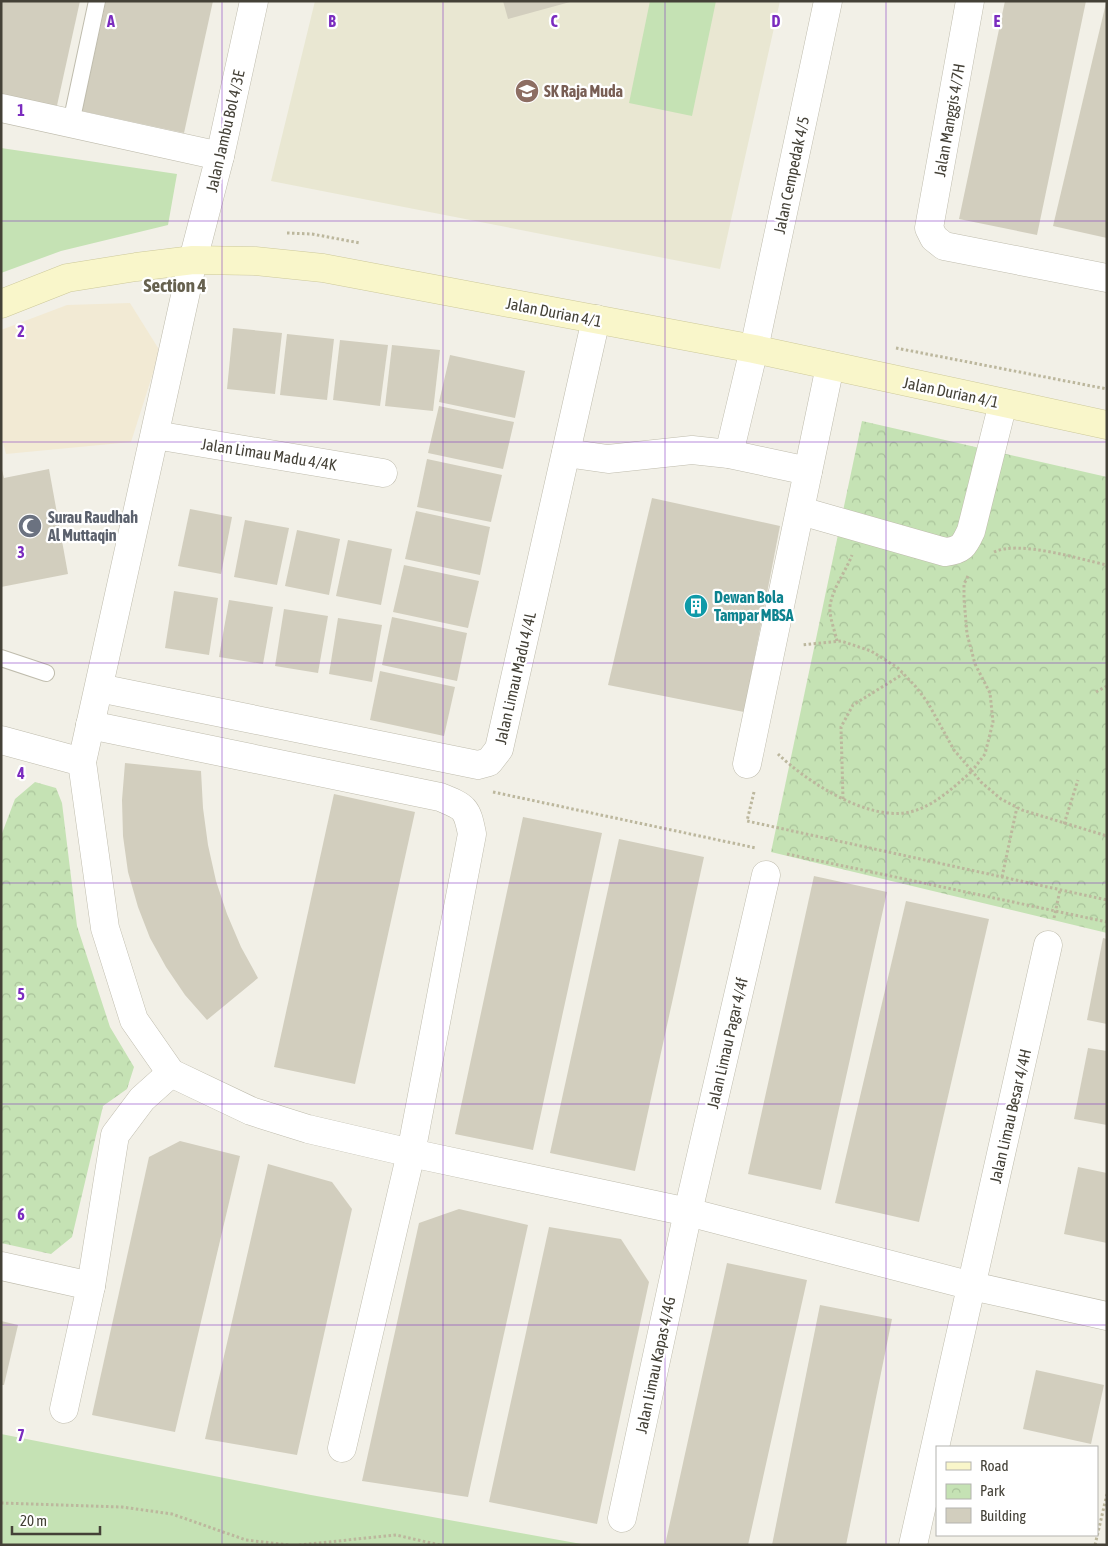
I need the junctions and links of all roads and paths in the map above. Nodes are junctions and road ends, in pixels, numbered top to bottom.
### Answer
1 (97, 1) edge
2 (254, 1) edge
3 (828, 1) edge
4 (970, 1) edge
5 (1, 108) edge
6 (70, 123) junction
7 (220, 156) junction
8 (193, 260) junction
9 (1107, 278) edge
10 (1, 304) edge
11 (596, 319) junction
12 (754, 349) junction
13 (830, 366) junction
14 (1003, 403) junction
15 (1107, 425) edge
16 (155, 435) junction
17 (566, 453) junction
18 (729, 454) junction
19 (808, 471) junction
20 (383, 473) dead end
21 (801, 511) junction
22 (861, 528) junction
23 (991, 554) dead end
24 (1107, 565) edge
25 (970, 570) dead end
26 (837, 641) junction
27 (799, 645) dead end
28 (1, 658) edge
29 (46, 673) dead end
30 (904, 674) junction
31 (1107, 686) edge
32 (99, 688) junction
33 (1096, 692) dead end
34 (90, 725) junction
35 (3, 747) edge
36 (775, 751) dead end
37 (82, 762) junction
38 (972, 771) junction
39 (751, 774) joint
40 (1078, 780) dead end
41 (492, 792) dead end
42 (843, 799) junction
43 (1017, 807) junction
44 (1064, 824) junction
45 (1107, 836) edge
46 (784, 853) dead end
47 (765, 862) joint
48 (1002, 877) junction
49 (1107, 900) edge
50 (1107, 922) edge
51 (1048, 946) dead end
52 (170, 1073) junction
53 (411, 1153) junction
54 (688, 1212) junction
55 (1, 1266) edge
56 (91, 1286) junction
57 (972, 1286) junction
58 (1107, 1316) edge
59 (64, 1409) dead end
60 (342, 1448) dead end
61 (1107, 1494) edge
62 (1, 1502) edge
63 (622, 1518) dead end
64 (1098, 1532) edge
65 (289, 1545) edge
66 (300, 1545) edge
67 (440, 1545) edge
68 (913, 1545) edge

1 - 6 lane
2 - 7 street, Jalan Jambu Bol 4/3E
3 - 12 street, Jalan Cempedak 4/5
4 - 9 street, Jalan Manggis 4/7H
5 - 6 street
6 - 7 street
7 - 8 street, Jalan Jambu Bol 4/3E
8 - 10 street, Jalan Durian 4/1
8 - 11 street, Jalan Durian 4/1
8 - 16 street, Jalan Jambu Bol 4/3E
11 - 12 street, Jalan Durian 4/1
11 - 17 street, Jalan Limau Madu 4/4L
12 - 13 street, Jalan Durian 4/1
12 - 18 street, Jalan Cempedak 4/5
13 - 14 street, Jalan Durian 4/1
13 - 19 street
14 - 15 street, Jalan Durian 4/1
14 - 22 street
16 - 20 street, Jalan Limau Madu 4/4K
16 - 32 street, Jalan Jambu Bol 4/3E
17 - 18 street
17 - 32 street, Jalan Limau Madu 4/4L
18 - 19 street
19 - 21 street
21 - 22 street
21 - 39 street
22 - 26 path
23 - 24 path
25 - 38 path
26 - 27 path
26 - 30 path
28 - 29 lane
30 - 38 path
30 - 42 path
31 - 33 path
32 - 34 street, Jalan Jambu Bol 4/3E
34 - 37 street, Jalan Jambu Bol 4/3E
34 - 53 street
35 - 37 street
36 - 42 path
37 - 52 street
38 - 42 path
38 - 43 path
39 - 48 path
40 - 44 path
41 - 47 path
43 - 44 path
43 - 48 path
44 - 45 path
46 - 50 path
47 - 54 street, Jalan Limau Pagar 4/4f
48 - 49 path
51 - 57 street, Jalan Limau Besar 4/4H
52 - 53 street
52 - 56 street
53 - 54 street
53 - 60 street
54 - 57 street
54 - 63 street, Jalan Limau Kapas 4/4G
55 - 56 street
56 - 59 street
57 - 58 street
57 - 68 street, Jalan Limau Besar 4/4H
61 - 64 path
62 - 65 path
66 - 67 path

